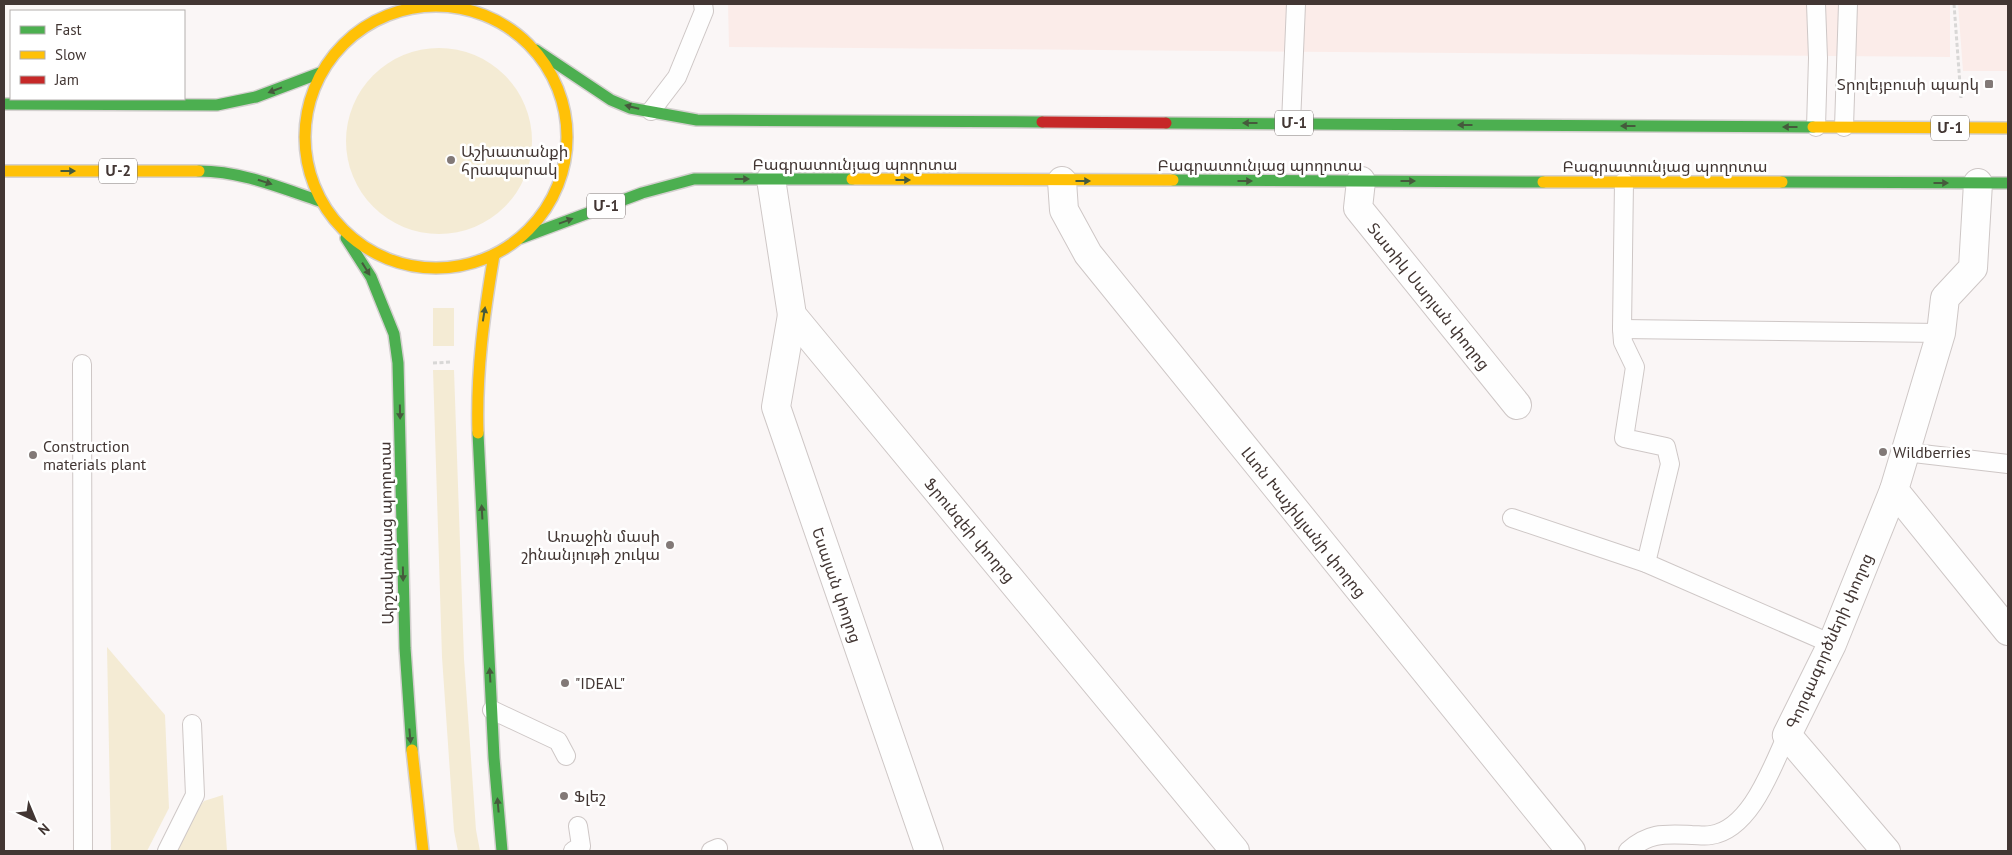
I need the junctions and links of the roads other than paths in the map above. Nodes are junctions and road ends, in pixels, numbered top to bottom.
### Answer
1 (490, 4) edge
2 (703, 4) edge
3 (1296, 4) edge
4 (1816, 4) edge
5 (1848, 4) edge
6 (368, 11) dead end
7 (496, 19) junction
8 (364, 26) junction
9 (536, 50) junction
10 (320, 73) junction
11 (4, 104) edge
12 (651, 111) junction
13 (1291, 124) junction
14 (1816, 127) junction
15 (1844, 127) junction
16 (2008, 128) edge
17 (9, 174) edge
18 (771, 179) junction
19 (1062, 181) junction
20 (1361, 181) junction
21 (1624, 182) junction
22 (1978, 183) junction
23 (2008, 183) edge
24 (320, 201) junction
25 (340, 227) junction
26 (521, 238) junction
27 (494, 255) junction
28 (792, 315) junction
29 (1622, 330) junction
30 (1941, 333) junction
31 (82, 364) dead end
32 (1518, 405) dead end
33 (1905, 452) junction
34 (2008, 464) edge
35 (1894, 490) junction
36 (1512, 518) dead end
37 (1646, 563) junction
38 (2008, 631) edge
39 (1832, 644) junction
40 (492, 710) junction
41 (192, 724) dead end
42 (1787, 735) junction
43 (566, 756) dead end
44 (578, 826) dead end
45 (83, 851) edge
46 (167, 851) edge
47 (423, 851) edge
48 (502, 851) edge
49 (573, 851) edge
50 (930, 851) edge
51 (1235, 851) edge
52 (1571, 851) edge
53 (1628, 851) edge
54 (1886, 851) edge

1 - 7 main road
2 - 12 lane
3 - 13 lane
4 - 14 lane
5 - 15 lane
6 - 8 main road
7 - 8 main road
7 - 9 main road
8 - 10 main road
12 -> 9 main road, Մ-1
9 - 26 main road
10 -> 11 main road
10 - 24 main road
13 -> 12 main road, Մ-1
14 -> 13 main road, Մ-1
14 - 15 main road, Մ-1
15 - 16 main road, Մ-1
17 -> 24 main road, Մ-2
18 -> 19 main road, Բագրատունյաց պողոտա / Մ-1
26 -> 18 main road, Բագրատունյաց պողոտա / Մ-1
18 - 28 street
19 -> 20 main road, Բագրատունյաց պողոտա / Մ-1
19 - 52 street, Լևոն Խաչիկյանի փողոց
20 -> 21 main road, Բագրատունյաց պողոտա / Մ-1
20 - 32 street, Տատիկ Սարյան փողոց
21 -> 22 main road, Բագրատունյաց պողոտա / Մ-1
21 - 29 lane
22 - 23 main road, Բագրատունյաց պողոտա / Մ-1
22 - 30 street, Գորգագործների փողոց
24 - 25 main road
25 - 27 main road
25 -> 47 main road, Արշակունյաց պողոտա
26 - 27 main road
40 -> 27 main road
28 - 50 street, Եսայան փողոց
28 - 51 street, Ֆրունզեի փողոց
29 - 30 lane
29 - 37 lane
30 - 33 street, Գորգագործների փողոց
31 - 45 lane
33 - 34 lane
33 - 35 street, Գորգագործների փողոց
35 - 38 street
35 - 39 street, Գորգագործների փողոց
36 - 37 lane
37 - 39 lane
39 - 42 street, Գորգագործների փողոց
40 - 43 lane
48 -> 40 main road
41 - 46 lane
42 - 53 lane
42 - 54 street, Գորգագործների փողոց
44 - 49 lane

